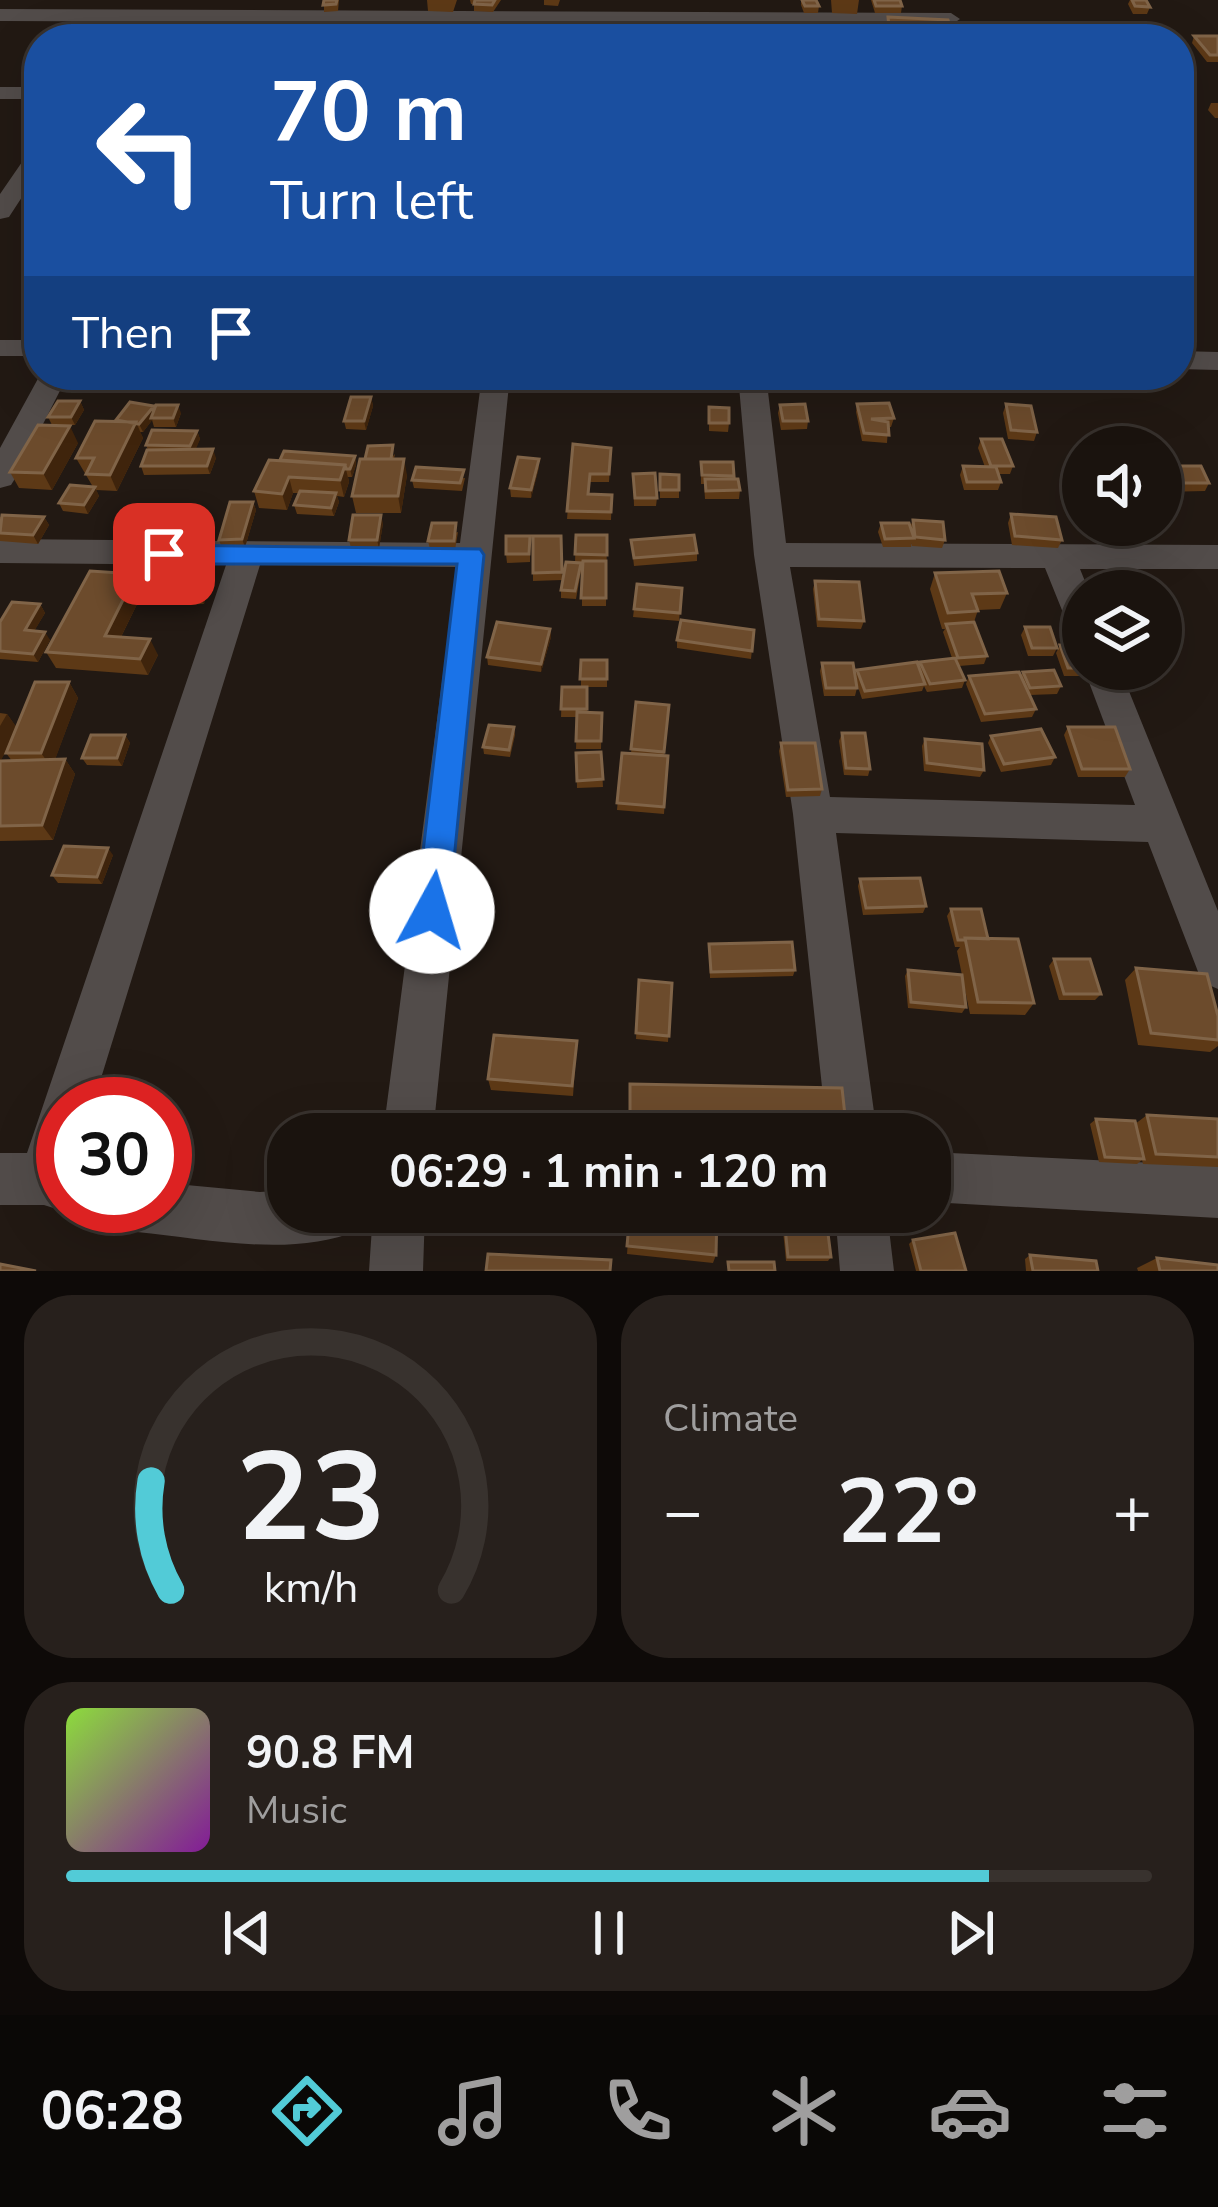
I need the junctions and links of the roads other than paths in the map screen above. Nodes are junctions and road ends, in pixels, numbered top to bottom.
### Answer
1 (316, 8) edge
2 (609, 8) edge
3 (782, 9) edge
4 (947, 9) edge
5 (0, 15) edge
6 (24, 178) edge
7 (3, 203) edge
8 (45, 390) edge
9 (494, 390) edge
10 (754, 390) edge
11 (0, 477) edge
12 (0, 551) edge
13 (471, 555) junction
14 (771, 555) junction
15 (246, 556) junction
16 (1058, 556) junction
17 (1218, 557) edge
18 (1063, 570) edge
19 (1110, 690) edge
20 (813, 814) junction
21 (1163, 824) junction
22 (1218, 967) edge
23 (77, 1077) edge
24 (410, 1113) edge
25 (849, 1113) edge
26 (951, 1179) edge
27 (1218, 1192) edge
28 (192, 1211) edge
29 (267, 1217) edge
30 (398, 1233) edge
31 (863, 1233) edge
32 (396, 1271) edge
33 (867, 1271) edge

1 - 2 street
1 - 5 street
2 - 3 street
3 - 4 street
6 - 7 street
8 - 11 street
9 - 13 street
10 - 14 street
12 - 15 street
13 - 15 street
13 - 24 street
14 - 16 street
14 - 20 street
15 - 23 street
16 - 17 street
16 - 18 street
19 - 21 street
20 - 21 street
20 - 25 street
21 - 22 street
26 - 27 street
28 - 29 street
30 - 32 street
31 - 33 street

